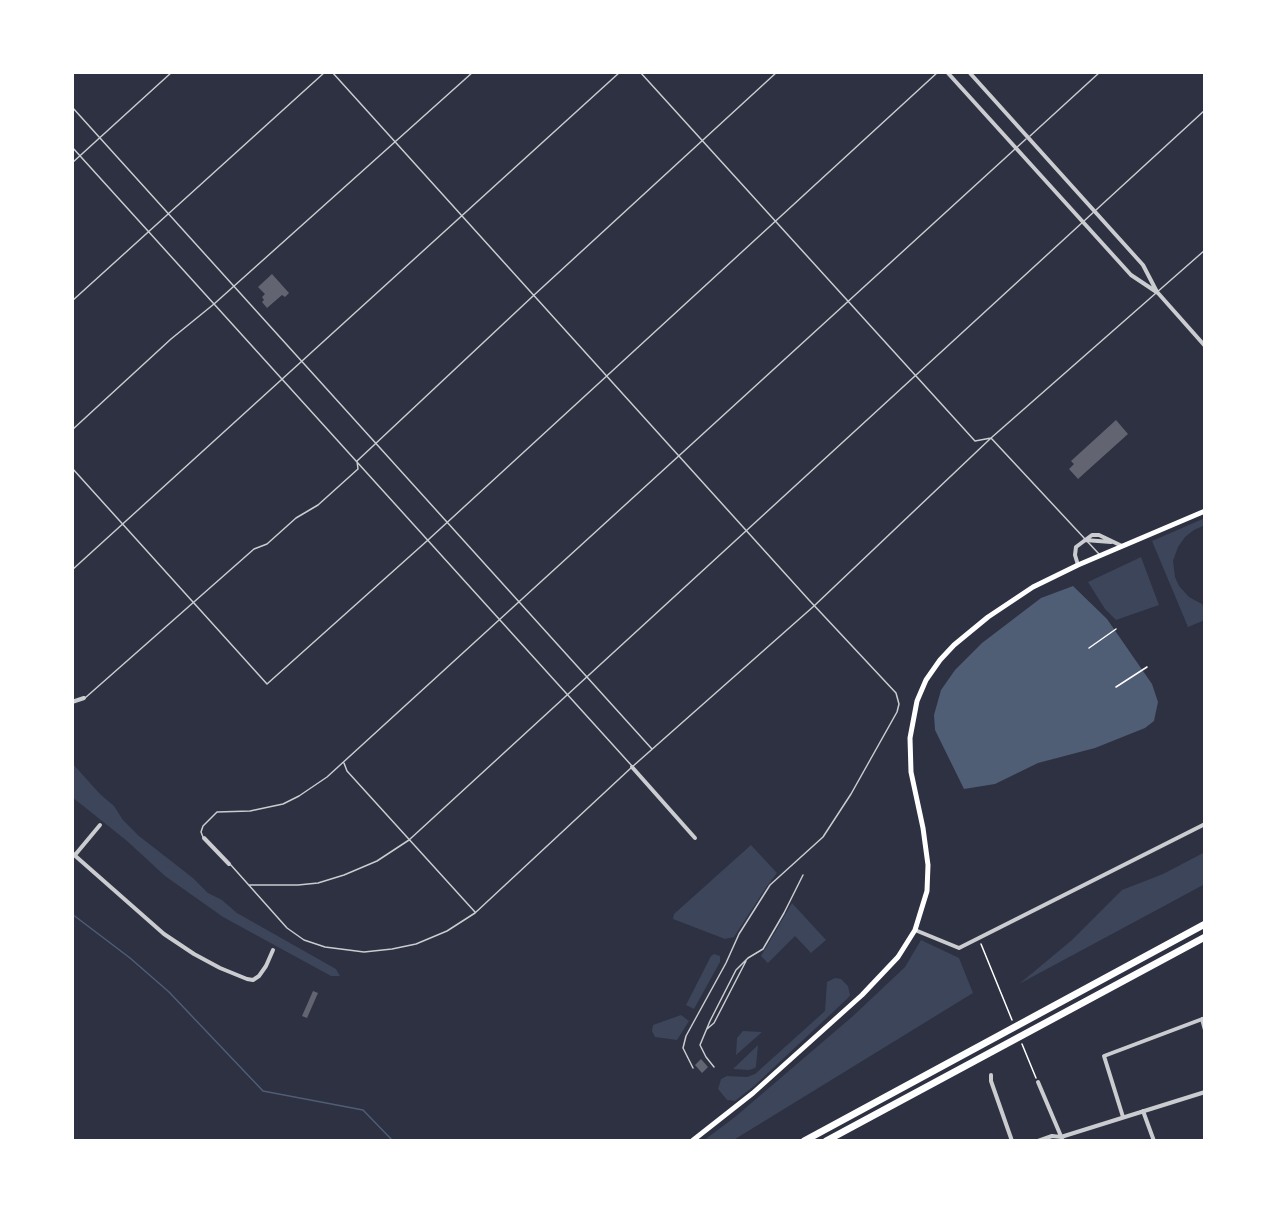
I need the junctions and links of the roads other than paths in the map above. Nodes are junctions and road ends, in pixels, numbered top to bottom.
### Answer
1 (172, 72) edge
2 (325, 72) edge
3 (332, 72) edge
4 (473, 72) edge
5 (620, 72) edge
6 (639, 72) edge
7 (777, 72) edge
8 (938, 72) edge
9 (947, 72) edge
10 (969, 72) edge
11 (1100, 72) edge
12 (72, 107) edge
13 (1205, 110) edge
14 (1028, 137) junction
15 (100, 138) junction
16 (702, 141) junction
17 (396, 142) junction
18 (72, 147) edge
19 (1016, 148) junction
20 (80, 156) junction
21 (72, 163) edge
22 (1095, 211) junction
23 (169, 213) junction
24 (461, 216) junction
25 (774, 221) junction
26 (1083, 222) junction
27 (149, 231) junction
28 (1205, 250) edge
29 (233, 287) junction
30 (1158, 293) junction
31 (533, 296) junction
32 (72, 301) edge
33 (848, 302) junction
34 (214, 304) junction
35 (1205, 346) edge
36 (302, 362) junction
37 (914, 375) junction
38 (606, 376) junction
39 (283, 379) junction
40 (72, 430) edge
41 (991, 438) junction
42 (376, 443) junction
43 (679, 457) junction
44 (357, 461) junction
45 (72, 468) edge
46 (1205, 511) edge
47 (447, 522) junction
48 (123, 524) junction
49 (746, 530) junction
50 (428, 540) junction
51 (1084, 540) junction
52 (1122, 546) junction
53 (1101, 555) junction
54 (1078, 565) junction
55 (72, 570) edge
56 (194, 603) junction
57 (520, 603) junction
58 (814, 606) junction
59 (501, 620) junction
60 (587, 677) junction
61 (568, 694) junction
62 (84, 698) joint
63 (72, 702) edge
64 (652, 750) junction
65 (344, 762) junction
66 (632, 766) junction
67 (1205, 824) edge
68 (100, 825) dead end
69 (204, 838) joint
70 (695, 838) dead end
71 (409, 840) junction
72 (73, 854) edge
73 (229, 864) joint
74 (802, 874) dead end
75 (249, 885) junction
76 (475, 913) junction
77 (1205, 924) edge
78 (915, 930) junction
79 (1205, 937) edge
80 (273, 950) dead end
81 (1203, 1019) edge
82 (1205, 1030) edge
83 (714, 1066) dead end
84 (693, 1068) dead end
85 (991, 1075) dead end
86 (1038, 1082) dead end
87 (1205, 1092) edge
88 (1143, 1112) junction
89 (1123, 1117) junction
90 (1062, 1139) edge
91 (692, 1141) edge
92 (804, 1141) edge
93 (826, 1141) edge
94 (1012, 1141) edge
95 (1038, 1141) edge
96 (1154, 1141) edge

1 - 15 lane
2 - 23 lane
3 - 17 lane
4 - 17 lane
5 - 24 lane
6 - 16 lane
7 - 16 lane
8 - 25 lane
9 - 19 street
10 - 14 street
11 - 14 lane
12 - 15 lane
13 - 22 lane
14 - 19 lane
14 - 22 street
15 - 20 lane
15 - 23 lane
16 - 25 lane
16 - 31 lane
17 - 24 lane
17 - 29 lane
18 - 20 lane
19 - 26 street
19 - 33 lane
20 - 21 lane
20 - 27 lane
22 - 26 lane
22 - 30 street
23 - 27 lane
23 - 29 lane
24 - 31 lane
24 - 36 lane
25 - 33 lane
25 - 38 lane
26 - 30 street
26 - 37 lane
27 - 32 lane
27 - 34 lane
28 - 30 lane
29 - 34 lane
29 - 36 lane
30 - 35 street
30 - 41 lane
31 - 38 lane
31 - 42 lane
33 - 37 lane
33 - 43 lane
34 - 39 lane
34 - 40 lane
36 - 39 lane
36 - 42 lane
37 - 41 lane
37 - 49 lane
38 - 43 lane
38 - 47 lane
39 - 44 lane
39 - 48 lane
41 - 51 lane
41 - 58 lane
42 - 44 lane
42 - 47 lane
43 - 49 lane
43 - 57 lane
44 - 50 lane
44 - 56 lane
45 - 48 lane
46 - 52 main road
47 - 50 lane
47 - 57 lane
48 - 55 lane
48 - 56 lane
49 - 58 lane
49 - 60 lane
50 - 56 lane
50 - 59 lane
51 - 52 street
51 - 53 lane
51 - 54 street
52 - 53 main road
53 - 54 main road
54 - 78 main road
56 - 62 lane
57 - 59 lane
57 - 60 lane
58 - 64 lane
58 - 84 lane
59 - 61 lane
59 - 65 lane
60 - 61 lane
60 - 64 lane
61 - 66 lane
61 - 71 lane
62 - 63 street
64 - 66 lane
65 - 69 lane
65 - 71 lane
66 - 70 street
66 - 76 lane
67 - 78 street
68 - 72 street
69 - 73 street
71 - 75 lane
71 - 76 lane
72 - 80 street
73 - 75 lane
74 - 83 lane
75 - 76 lane
77 - 92 highway
78 - 91 main road
79 - 93 highway
81 - 82 street
81 - 89 street
85 - 94 street
86 - 90 street
87 - 88 street
88 - 89 street
88 - 96 street
89 - 90 street
90 - 95 street

